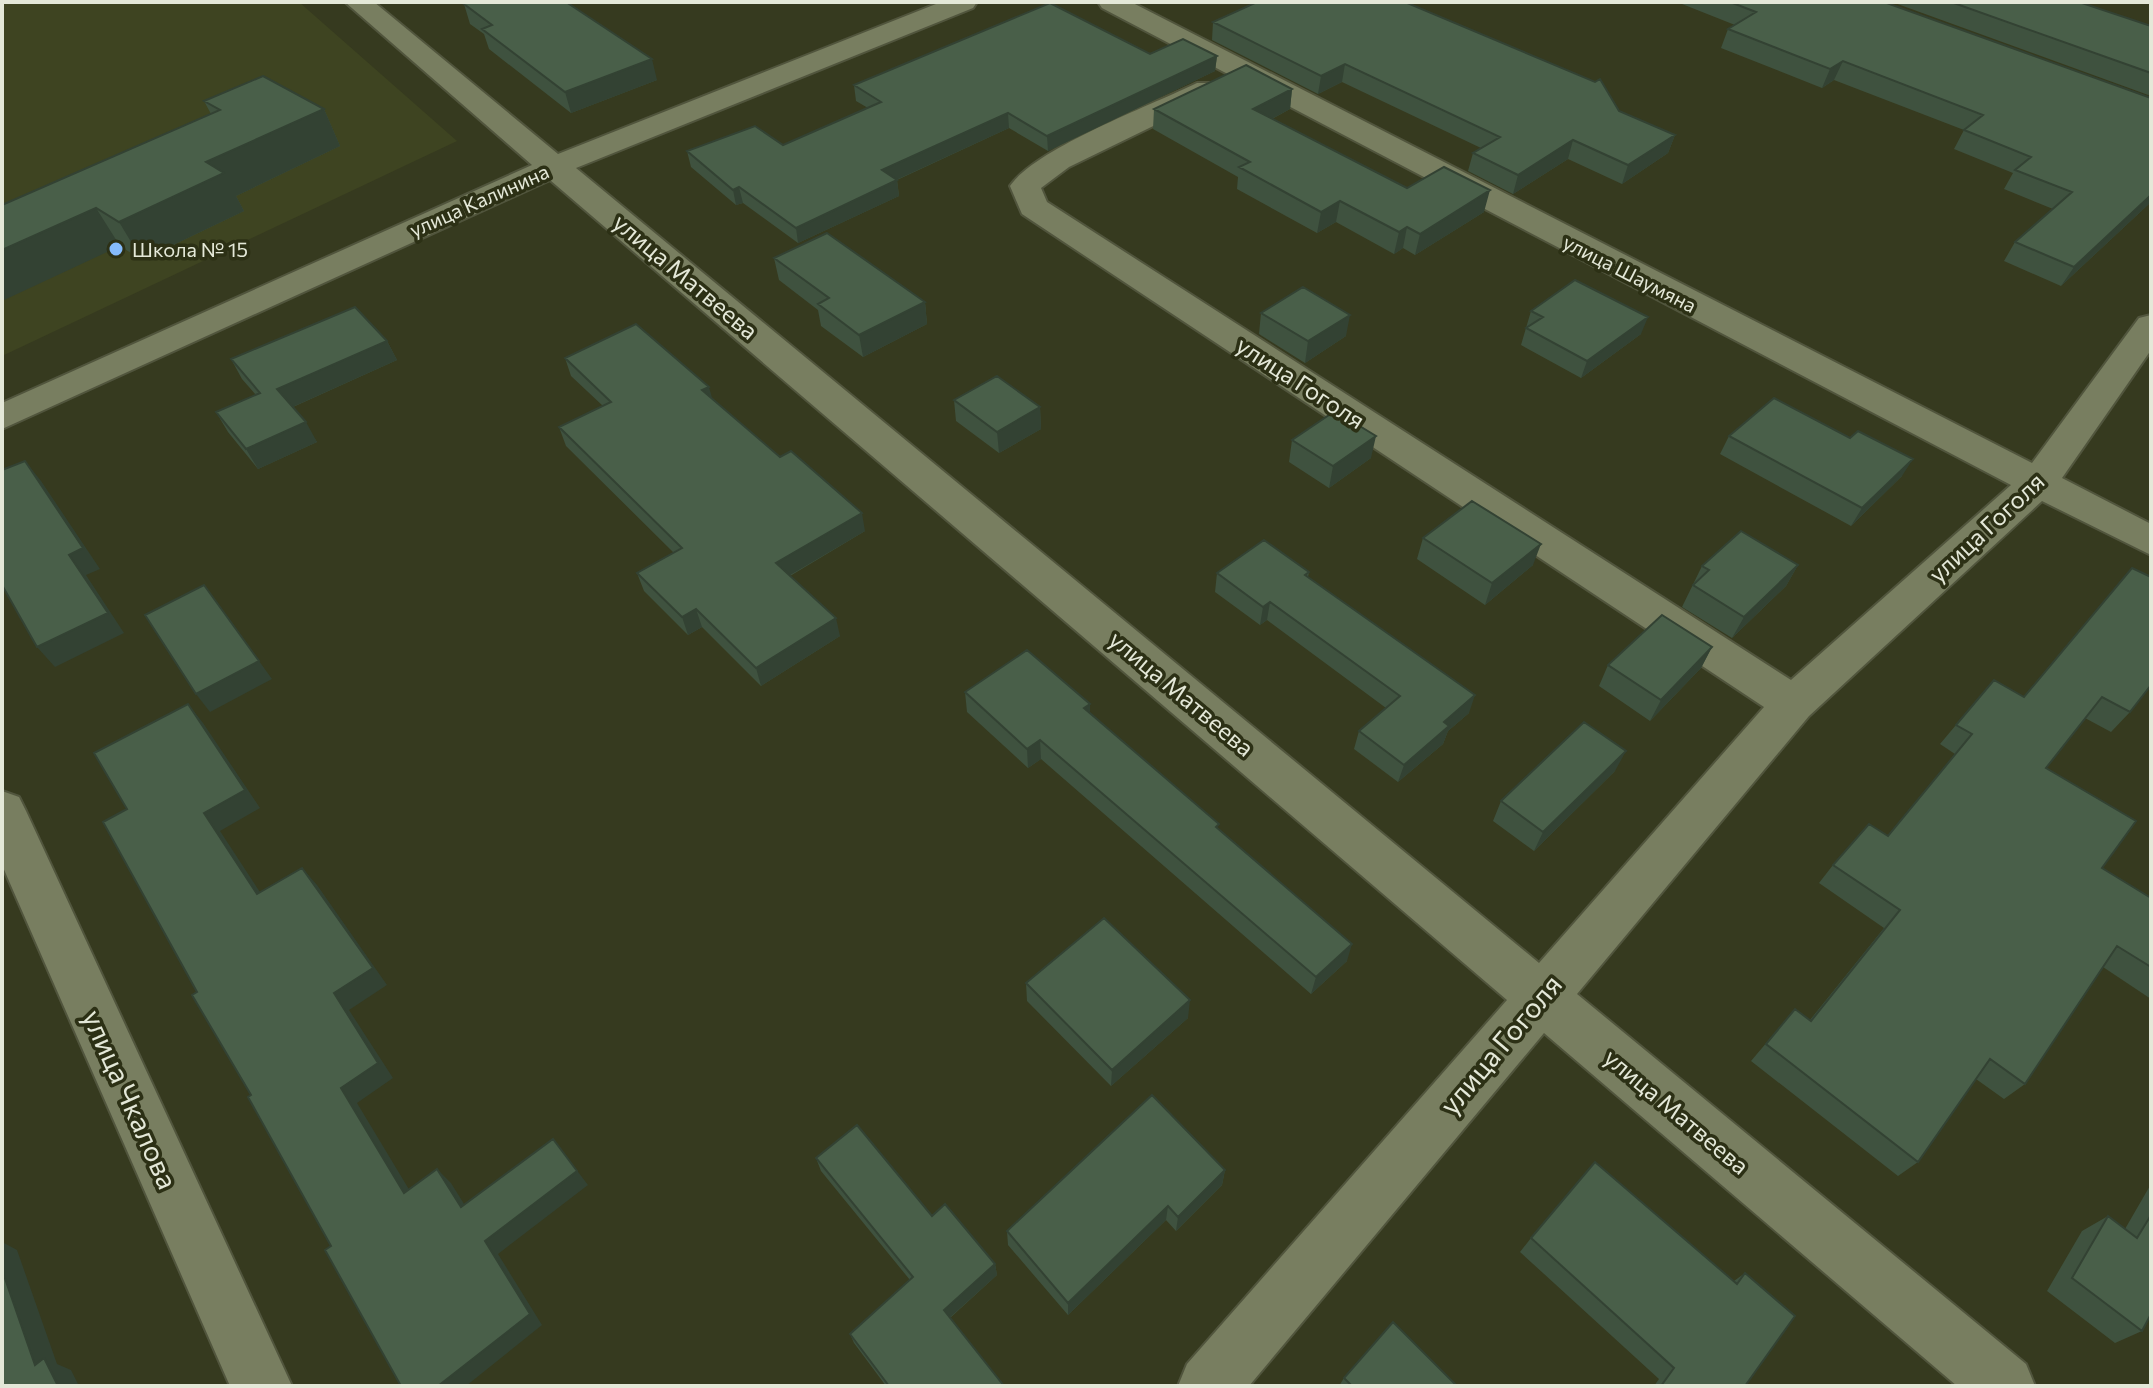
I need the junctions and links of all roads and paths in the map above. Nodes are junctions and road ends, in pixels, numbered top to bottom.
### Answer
1 (358, 2) edge
2 (964, 2) edge
3 (1111, 2) edge
4 (1242, 72) junction
5 (555, 166) junction
6 (2151, 325) edge
7 (2, 417) edge
8 (2038, 483) junction
9 (2151, 541) edge
10 (1793, 704) junction
11 (2, 811) edge
12 (1541, 995) junction
13 (261, 1386) edge
14 (1209, 1386) edge
15 (2004, 1386) edge

1 - 5 street, улица Матвеева
2 - 5 street, улица Калинина
3 - 4 street, улица Шаумяна
4 - 8 street, улица Шаумяна
4 - 10 street, улица Гоголя
5 - 7 street, улица Калинина
5 - 12 street, улица Матвеева
6 - 8 street, улица Гоголя
8 - 9 street, улица Шаумяна
8 - 10 street, улица Гоголя
10 - 12 street, улица Гоголя
11 - 13 street, улица Чкалова
12 - 14 street, улица Гоголя
12 - 15 street, улица Матвеева

